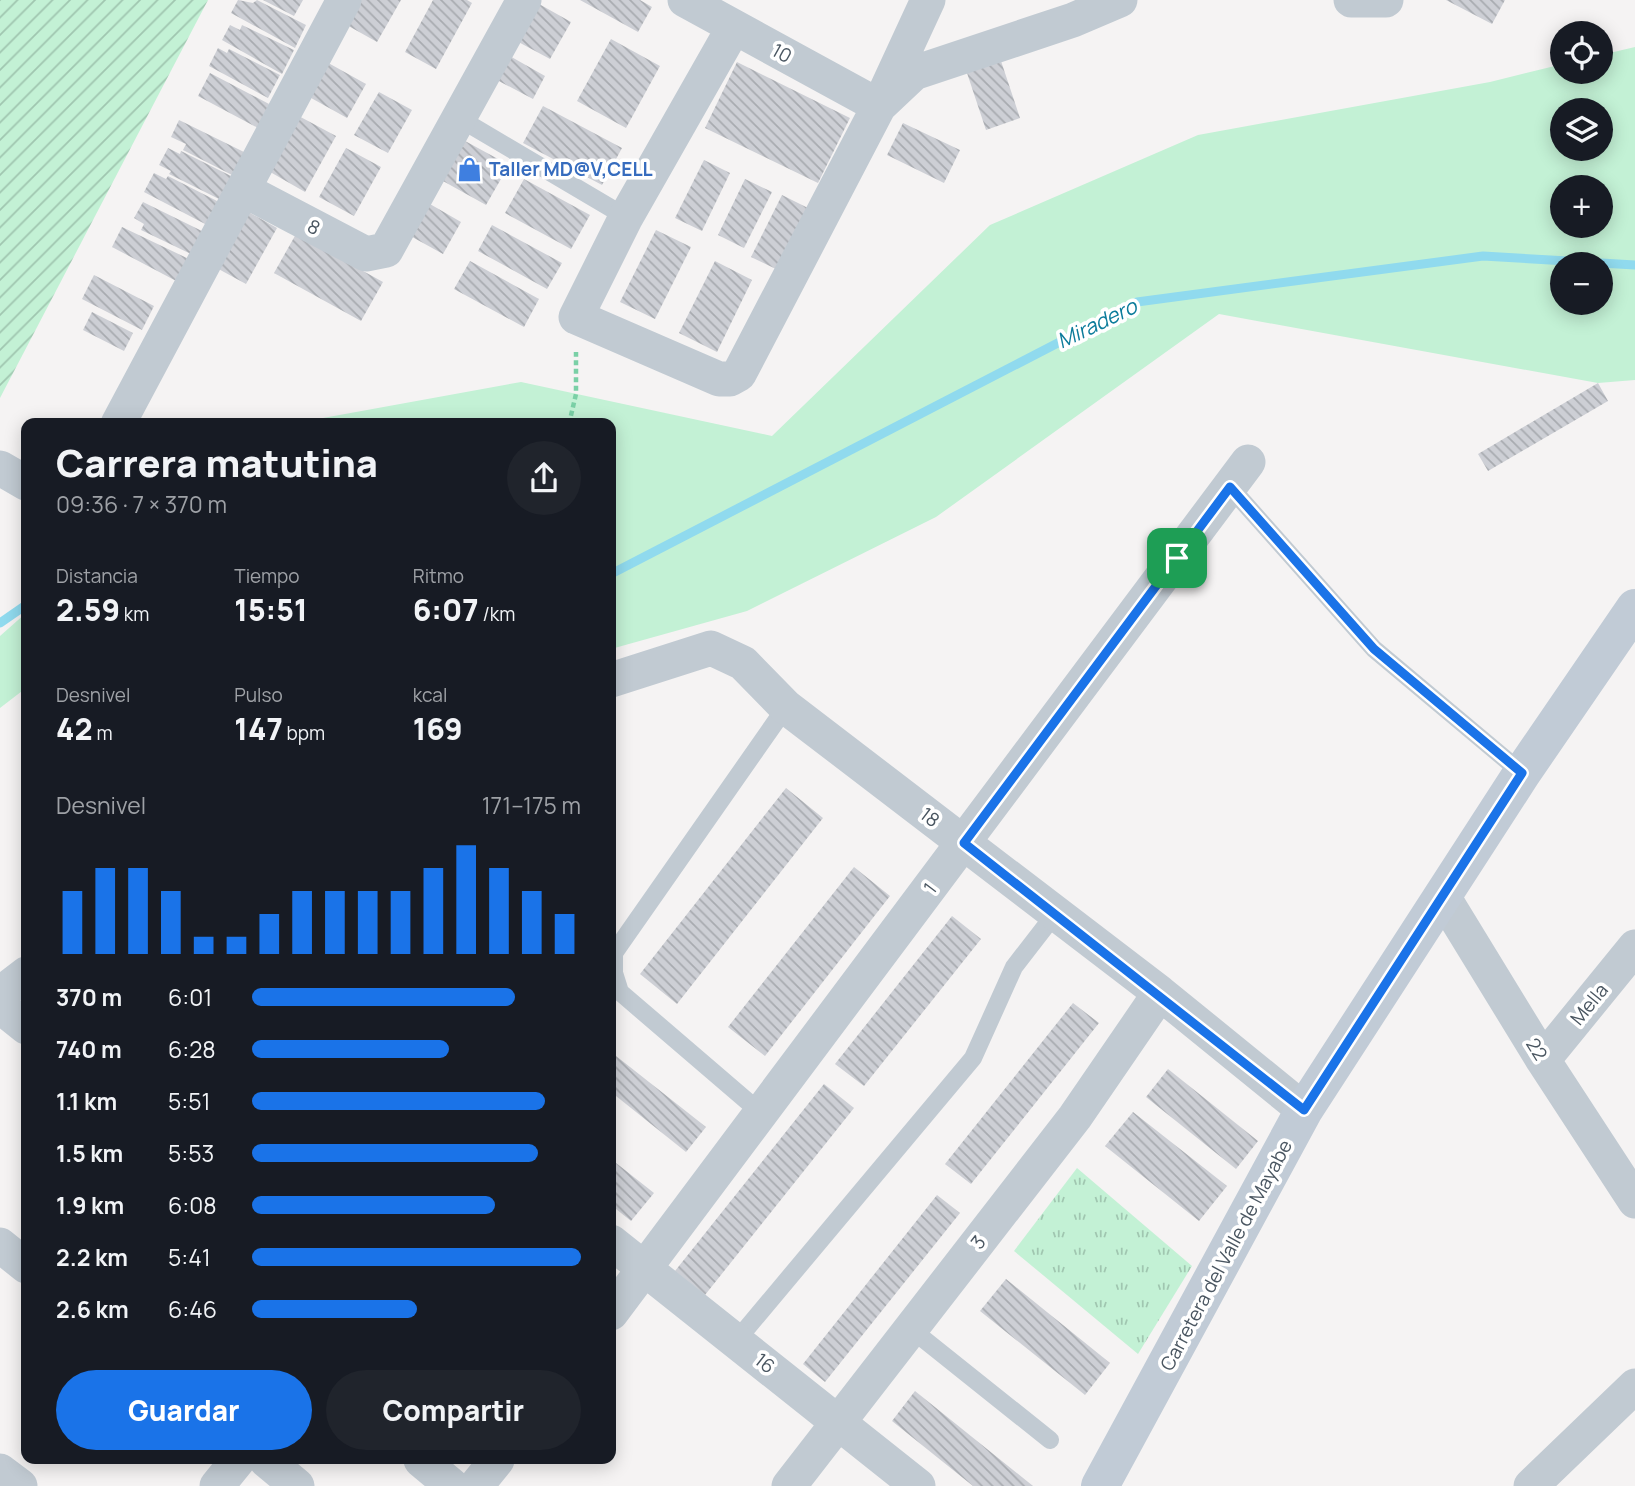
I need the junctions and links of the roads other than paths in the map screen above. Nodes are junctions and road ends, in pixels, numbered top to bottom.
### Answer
1 (344, 0) edge
2 (524, 0) edge
3 (685, 0) edge
4 (928, 0) edge
5 (1120, 0) edge
6 (734, 27) junction
7 (878, 106) junction
8 (457, 117) junction
9 (244, 190) junction
10 (626, 217) junction
11 (121, 418) edge
12 (0, 468) edge
13 (1239, 475) joint
14 (21, 481) edge
15 (1635, 608) edge
16 (616, 678) edge
17 (786, 707) junction
18 (1522, 773) junction
19 (964, 843) junction
20 (1442, 895) junction
21 (1055, 914) junction
22 (1635, 947) edge
23 (616, 950) edge
24 (616, 979) edge
25 (1160, 993) junction
26 (0, 1006) edge
27 (21, 1023) edge
28 (1543, 1060) junction
29 (1304, 1110) junction
30 (761, 1112) junction
31 (1635, 1201) edge
32 (0, 1245) edge
33 (616, 1246) edge
34 (21, 1262) edge
35 (645, 1269) junction
36 (616, 1307) edge
37 (911, 1329) junction
38 (736, 1341) junction
39 (1635, 1386) edge
40 (837, 1420) junction
41 (1050, 1440) dead end
42 (235, 1464) edge
43 (271, 1464) edge
44 (426, 1464) edge
45 (493, 1464) edge
46 (217, 1486) edge
47 (297, 1486) edge
48 (452, 1486) edge
49 (476, 1486) edge
50 (789, 1486) edge
51 (918, 1486) edge
52 (1100, 1486) edge
53 (1531, 1486) edge

1 - 9 street
2 - 8 street
3 - 6 street, 10
4 - 7 street
5 - 7 street
6 - 7 street, 10
6 - 10 street
7 - 10 street
8 - 9 street, 8
8 - 10 lane
9 - 11 street
12 - 14 street
13 - 18 lane
13 - 19 street, 1
15 - 18 main road, Carretera del Valle de Mayabe
16 - 17 street, 18
17 - 19 street, 18
17 - 23 lane
18 - 20 main road, Carretera del Valle de Mayabe
19 - 21 street, 18
19 - 30 street, 1
20 - 28 street, 22
20 - 29 main road, Carretera del Valle de Mayabe
21 - 25 street, 18
21 - 38 lane
22 - 28 street, Mella
24 - 30 lane
25 - 29 street, 18
25 - 37 street, 3
26 - 27 street
28 - 31 street, 22
29 - 52 main road, Carretera del Valle de Mayabe
30 - 35 street, 1
32 - 34 street
33 - 35 street, 16
35 - 36 street, 1
35 - 38 street, 16
37 - 40 street, 3
37 - 41 lane
38 - 40 street, 16
39 - 53 street
40 - 50 street, 3
40 - 51 street, 16
42 - 46 street
43 - 47 street
44 - 48 street
45 - 49 street

